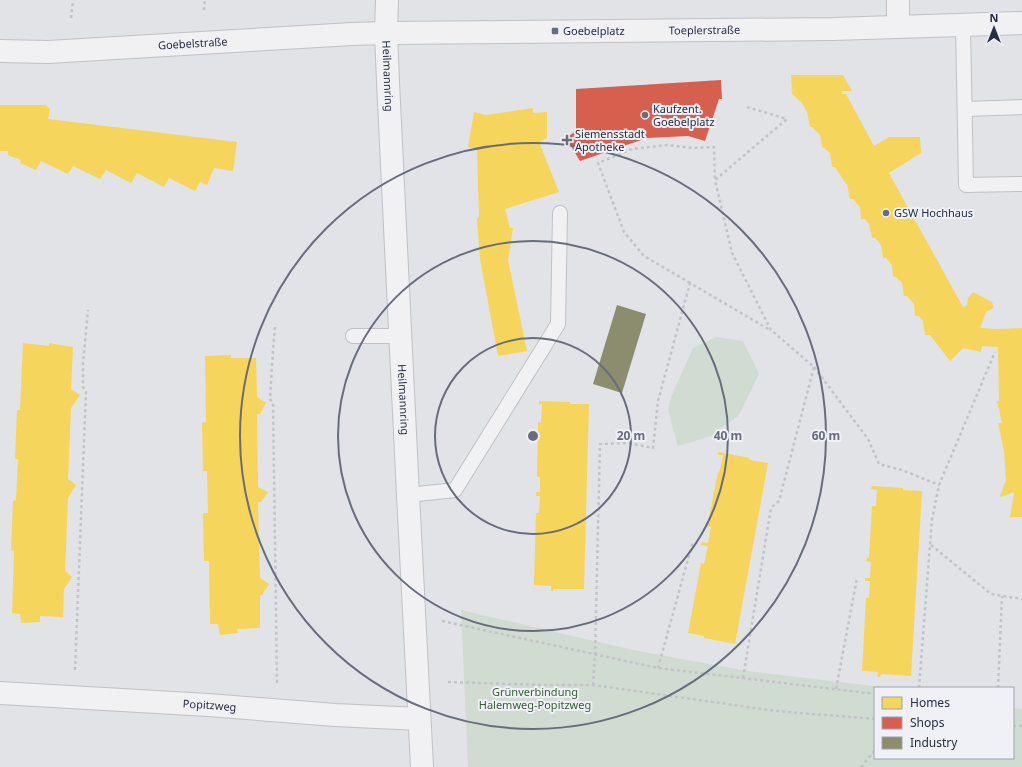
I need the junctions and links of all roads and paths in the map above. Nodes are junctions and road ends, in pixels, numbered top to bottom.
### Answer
1 (73, 0) edge
2 (205, 0) edge
3 (387, 0) edge
4 (898, 0) edge
5 (204, 10) dead end
6 (71, 18) dead end
7 (1022, 23) edge
8 (963, 25) junction
9 (898, 27) junction
10 (386, 33) junction
11 (0, 51) edge
12 (747, 107) dead end
13 (1022, 107) edge
14 (964, 108) junction
15 (715, 180) junction
16 (1022, 184) edge
17 (560, 214) dead end
18 (690, 283) junction
19 (88, 310) dead end
20 (275, 327) dead end
21 (771, 330) junction
22 (353, 336) dead end
23 (400, 336) junction
24 (995, 352) dead end
25 (814, 367) junction
26 (939, 485) junction
27 (408, 495) junction
28 (693, 541) dead end
29 (931, 545) junction
30 (857, 578) dead end
31 (1002, 596) junction
32 (1022, 599) edge
33 (414, 615) junction
34 (595, 654) junction
35 (658, 668) junction
36 (743, 678) junction
37 (448, 682) dead end
38 (593, 685) junction
39 (919, 687) edge
40 (998, 687) edge
41 (836, 689) junction
42 (0, 693) edge
43 (874, 694) edge
44 (74, 698) junction
45 (277, 711) junction
46 (419, 719) junction
47 (874, 719) edge
48 (874, 751) edge
49 (422, 767) edge
50 (860, 767) edge

1 - 6 path
2 - 5 path
3 - 10 street
4 - 9 street
7 - 8 street, Toeplerstraße
8 - 9 street, Toeplerstraße
8 - 14 lane
9 - 10 street, Toeplerstraße
10 - 11 street, Goebelstraße
10 - 23 street, Heilmannring
12 - 15 path
13 - 14 lane
14 - 16 lane
15 - 18 path
15 - 21 path
17 - 27 lane
18 - 21 path
18 - 34 path
19 - 44 path
20 - 45 path
21 - 25 path
22 - 23 lane
23 - 27 street, Heilmannring
24 - 26 path
25 - 26 path
25 - 36 path
26 - 29 path
27 - 33 street, Heilmannring
28 - 35 path
29 - 31 path
29 - 39 path
30 - 41 path
31 - 32 path
31 - 40 path
33 - 34 path
33 - 46 street, Heilmannring
34 - 35 path
34 - 38 path
35 - 36 path
36 - 41 path
37 - 38 path
38 - 47 path
41 - 43 path
42 - 44 street, Popitzweg
44 - 45 street, Popitzweg
45 - 46 street, Popitzweg
46 - 49 street, Heilmannring
48 - 50 path

